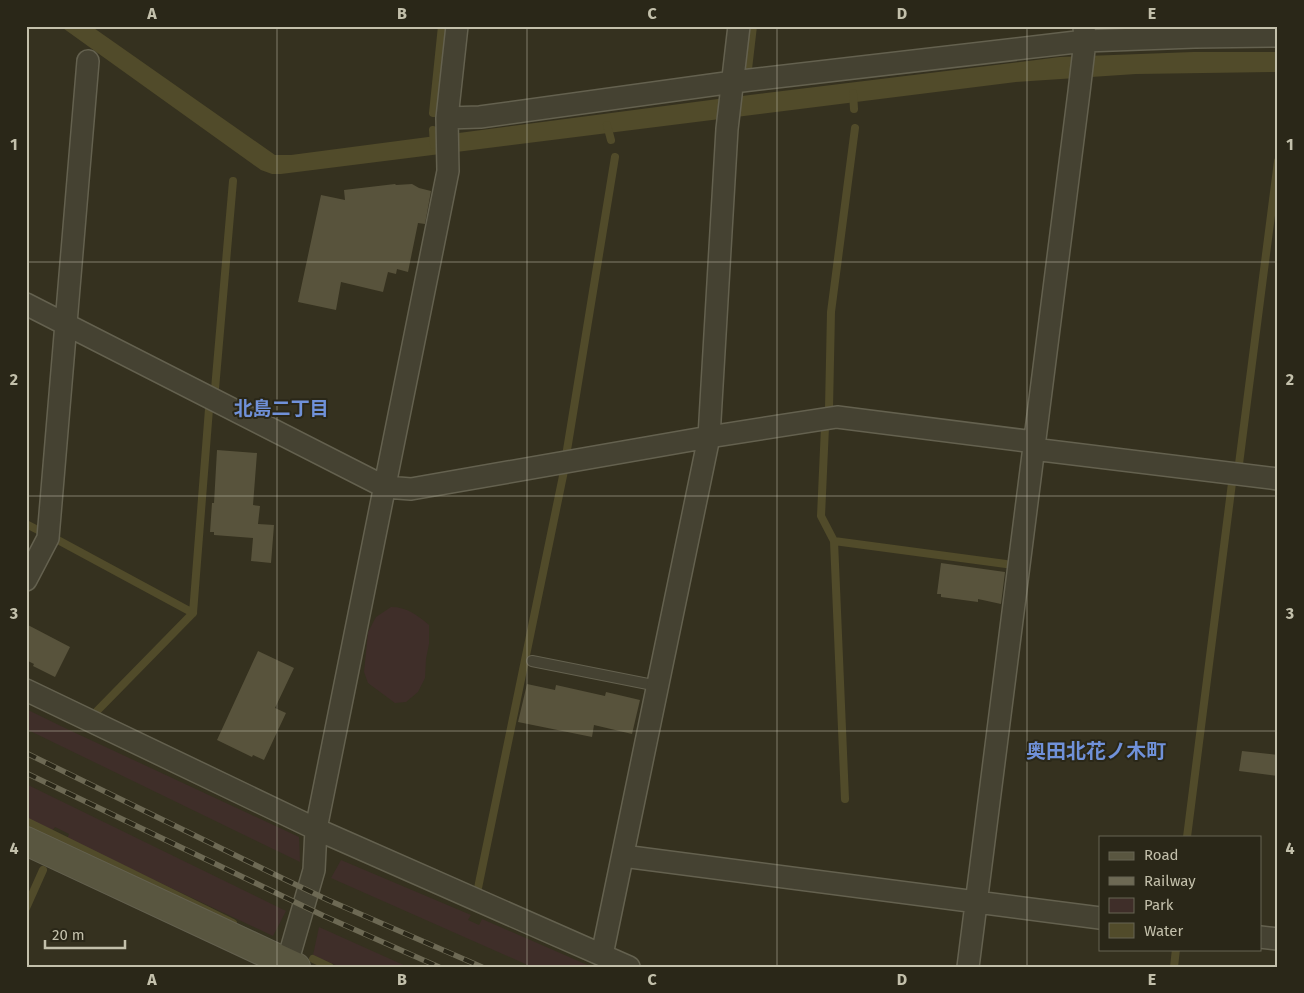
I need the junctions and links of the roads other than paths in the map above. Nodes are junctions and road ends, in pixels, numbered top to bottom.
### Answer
1 (457, 26) edge
2 (739, 26) edge
3 (1278, 36) edge
4 (1084, 38) edge
5 (88, 61) dead end
6 (732, 87) junction
7 (448, 122) junction
8 (26, 304) edge
9 (65, 324) junction
10 (709, 437) junction
11 (1034, 446) junction
12 (1278, 479) edge
13 (385, 487) junction
14 (26, 580) edge
15 (532, 661) dead end
16 (658, 686) junction
17 (26, 690) edge
18 (316, 829) junction
19 (26, 841) edge
20 (623, 856) junction
21 (976, 902) junction
22 (1099, 918) edge
23 (1262, 937) edge
24 (1278, 939) edge
25 (617, 963) edge
26 (290, 966) edge
27 (968, 967) edge

1 - 7 street
2 - 6 street
3 - 4 street
4 - 6 street
4 - 11 street
5 - 9 street
6 - 7 street
6 - 10 street
7 - 13 street
8 - 9 street
9 - 13 street
9 - 14 street
10 - 11 street
10 - 13 street
10 - 16 street
11 - 12 street
11 - 21 street
13 - 18 street
15 - 16 lane
16 - 20 street
17 - 18 street
18 - 25 street
18 - 26 street
19 - 26 street
20 - 21 street
20 - 25 street
21 - 22 street
21 - 27 street
23 - 24 street

